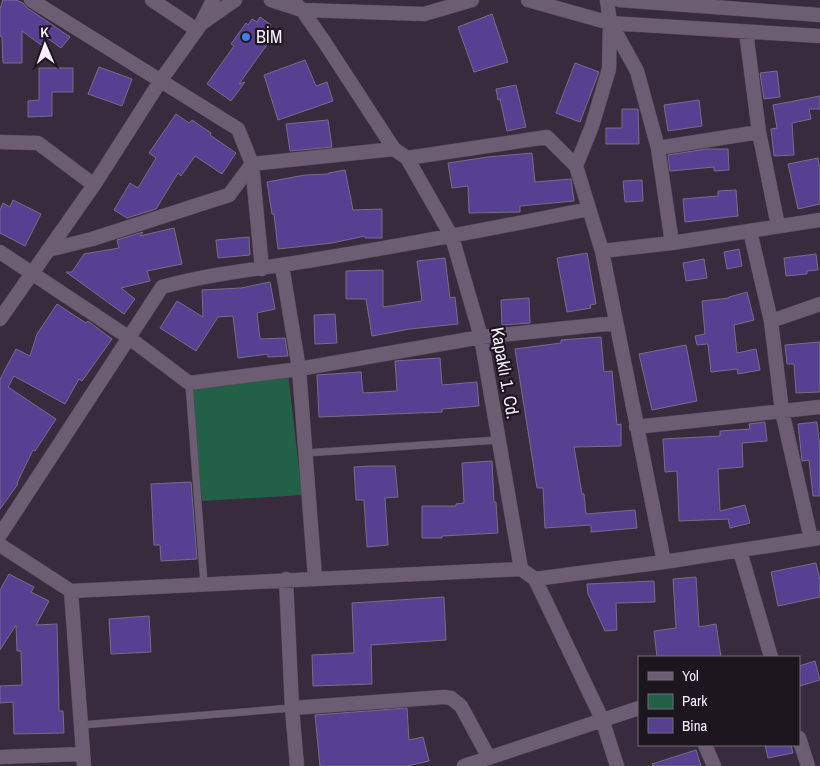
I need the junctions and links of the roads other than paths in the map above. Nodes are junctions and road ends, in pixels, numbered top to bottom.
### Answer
1 (31, 0) edge
2 (152, 0) edge
3 (213, 0) edge
4 (235, 0) edge
5 (271, 0) edge
6 (472, 0) edge
7 (528, 0) edge
8 (608, 0) edge
9 (619, 0) edge
10 (297, 5) edge
11 (756, 5) edge
12 (820, 15) edge
13 (610, 23) junction
14 (199, 27) junction
15 (746, 32) junction
16 (820, 36) edge
17 (161, 80) junction
18 (759, 132) junction
19 (0, 142) edge
20 (658, 148) junction
21 (394, 149) junction
22 (407, 158) junction
23 (252, 164) junction
24 (576, 166) junction
25 (94, 185) junction
26 (589, 209) junction
27 (820, 220) edge
28 (778, 226) junction
29 (750, 231) junction
30 (452, 237) junction
31 (672, 243) junction
32 (48, 250) junction
33 (602, 251) junction
34 (0, 252) edge
35 (282, 266) junction
36 (262, 269) junction
37 (32, 273) junction
38 (820, 304) edge
39 (0, 319) edge
40 (771, 321) junction
41 (615, 323) junction
42 (481, 337) junction
43 (128, 338) junction
44 (299, 369) junction
45 (189, 383) junction
46 (820, 407) edge
47 (782, 411) junction
48 (636, 427) junction
49 (498, 440) junction
50 (306, 453) junction
51 (0, 535) edge
52 (816, 538) edge
53 (0, 545) edge
54 (740, 550) junction
55 (664, 562) junction
56 (521, 569) junction
57 (316, 578) junction
58 (286, 579) junction
59 (535, 579) junction
60 (204, 584) junction
61 (71, 591) junction
62 (771, 656) edge
63 (292, 708) junction
64 (638, 708) edge
65 (602, 719) junction
66 (81, 726) junction
67 (800, 741) edge
68 (705, 746) edge
69 (0, 757) edge
70 (489, 758) junction
71 (84, 760) edge
72 (297, 766) edge
73 (464, 766) edge
74 (617, 766) edge
75 (714, 766) edge
76 (808, 766) edge

1 - 17 street
2 - 14 street
3 - 14 street
4 - 14 street
5 - 10 street
6 - 10 street
7 - 13 street
8 - 13 street
9 - 11 street
10 - 21 street, Kapaklı 1. Cd.
11 - 12 street
13 - 15 street
13 - 20 street
13 - 24 street
14 - 17 street
15 - 16 street
15 - 18 street
17 - 23 street
17 - 25 street
18 - 20 street
18 - 28 street
19 - 25 street
20 - 31 street
21 - 22 street, Kapaklı 1. Cd.
21 - 23 street
22 - 24 street
22 - 30 street, Kapaklı 1. Cd.
23 - 32 street
23 - 36 street
24 - 26 street
25 - 32 street
26 - 30 street
26 - 33 street
27 - 28 street
28 - 29 street
29 - 31 street
29 - 40 street
30 - 35 street
30 - 42 street, Kapaklı 1. Cd.
31 - 33 street
32 - 37 street
33 - 41 street
34 - 37 street
35 - 36 street
35 - 44 street
36 - 43 street
37 - 39 street
37 - 43 street
38 - 40 street
40 - 47 street
41 - 42 street
41 - 48 street
42 - 44 street
42 - 49 street, Kapaklı 1. Cd.
43 - 45 street
43 - 51 street
44 - 45 street
44 - 50 street
45 - 60 lane
46 - 47 street
47 - 48 street
47 - 52 street
48 - 55 street
49 - 50 lane
49 - 56 street, Kapaklı 1. Cd.
50 - 57 street
52 - 54 street
53 - 61 street
54 - 55 street
54 - 62 street
55 - 59 street
56 - 57 street
56 - 59 street
57 - 58 street
58 - 60 street
58 - 63 street
59 - 65 street
60 - 61 street
61 - 66 street
63 - 66 lane
63 - 70 street
63 - 72 street
64 - 65 street
65 - 70 street
65 - 74 street
66 - 71 street
67 - 76 street
68 - 75 street
69 - 71 street
70 - 73 street

